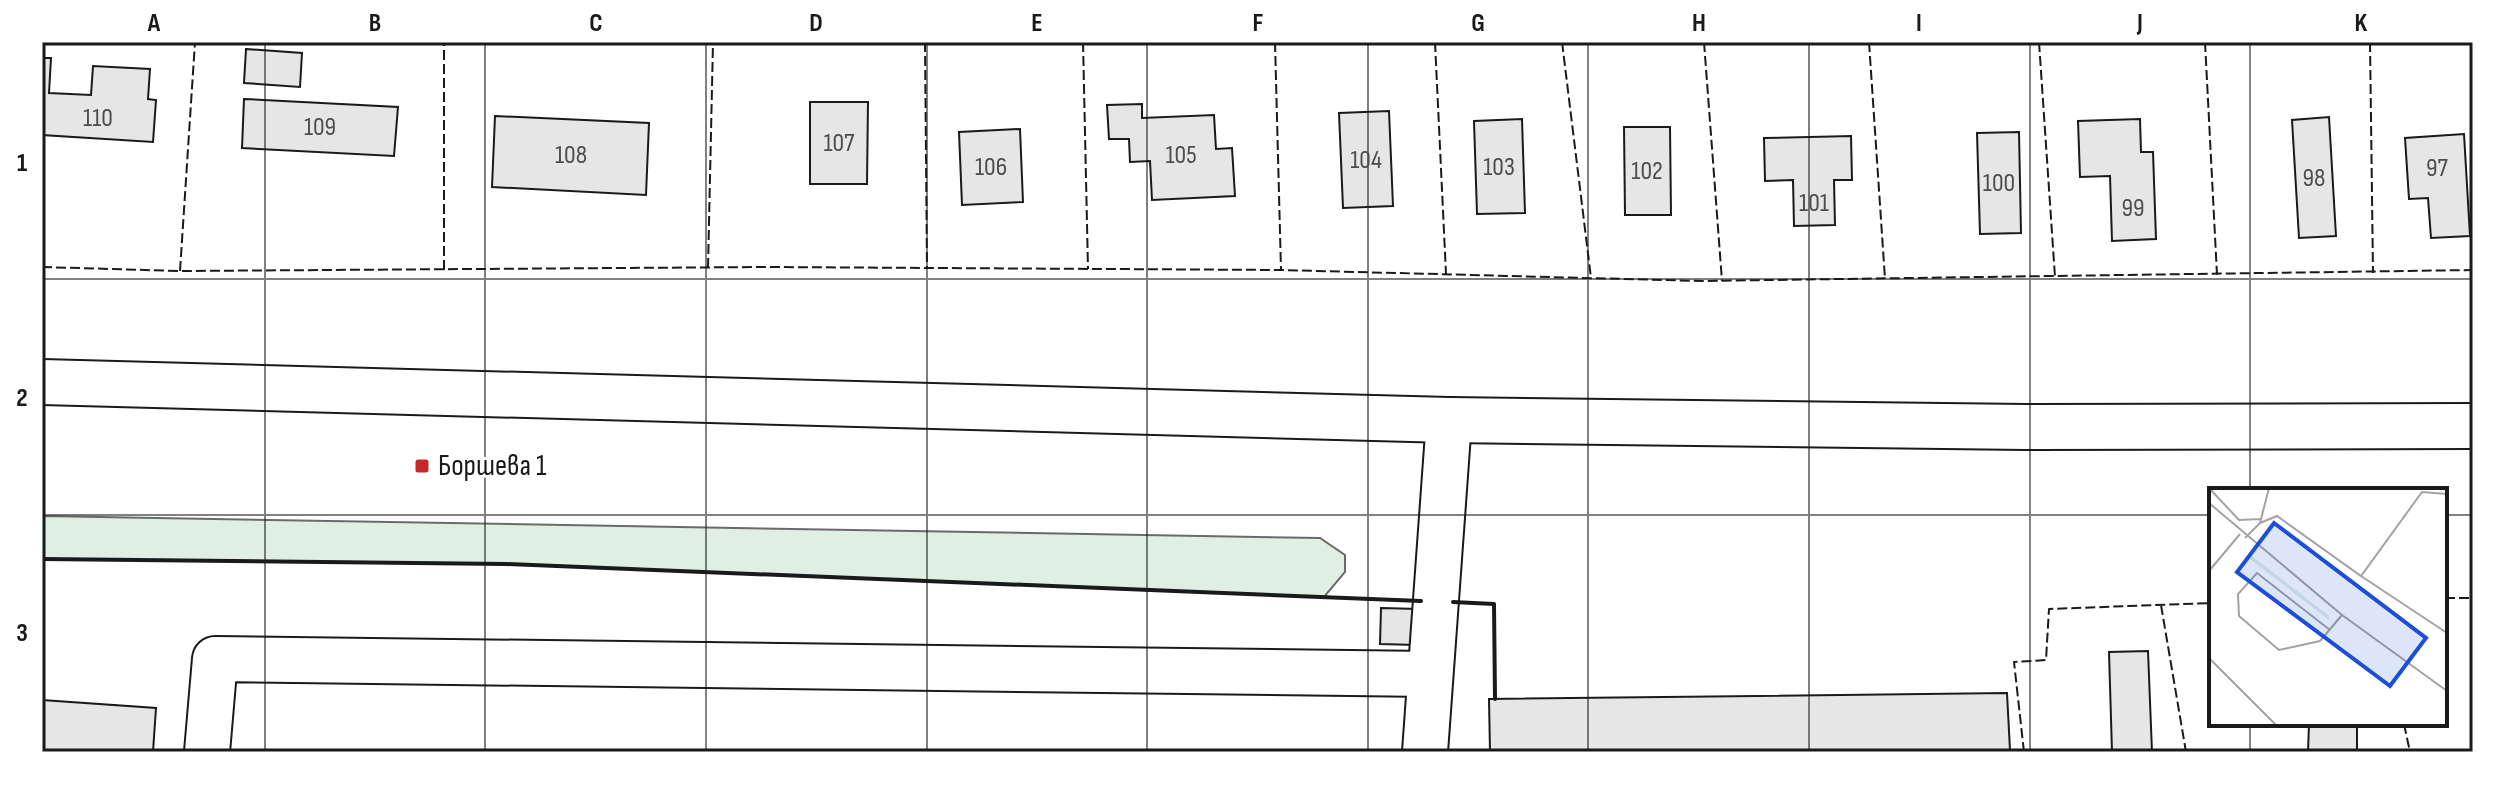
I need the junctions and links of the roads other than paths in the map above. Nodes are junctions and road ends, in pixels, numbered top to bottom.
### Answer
1 (42, 382) edge
2 (1449, 420) junction
3 (2473, 426) edge
4 (1430, 674) junction
5 (207, 752) edge
6 (1425, 752) edge

1 - 2 main road
2 - 3 main road
2 - 4 main road
4 - 5 main road
4 - 6 main road

